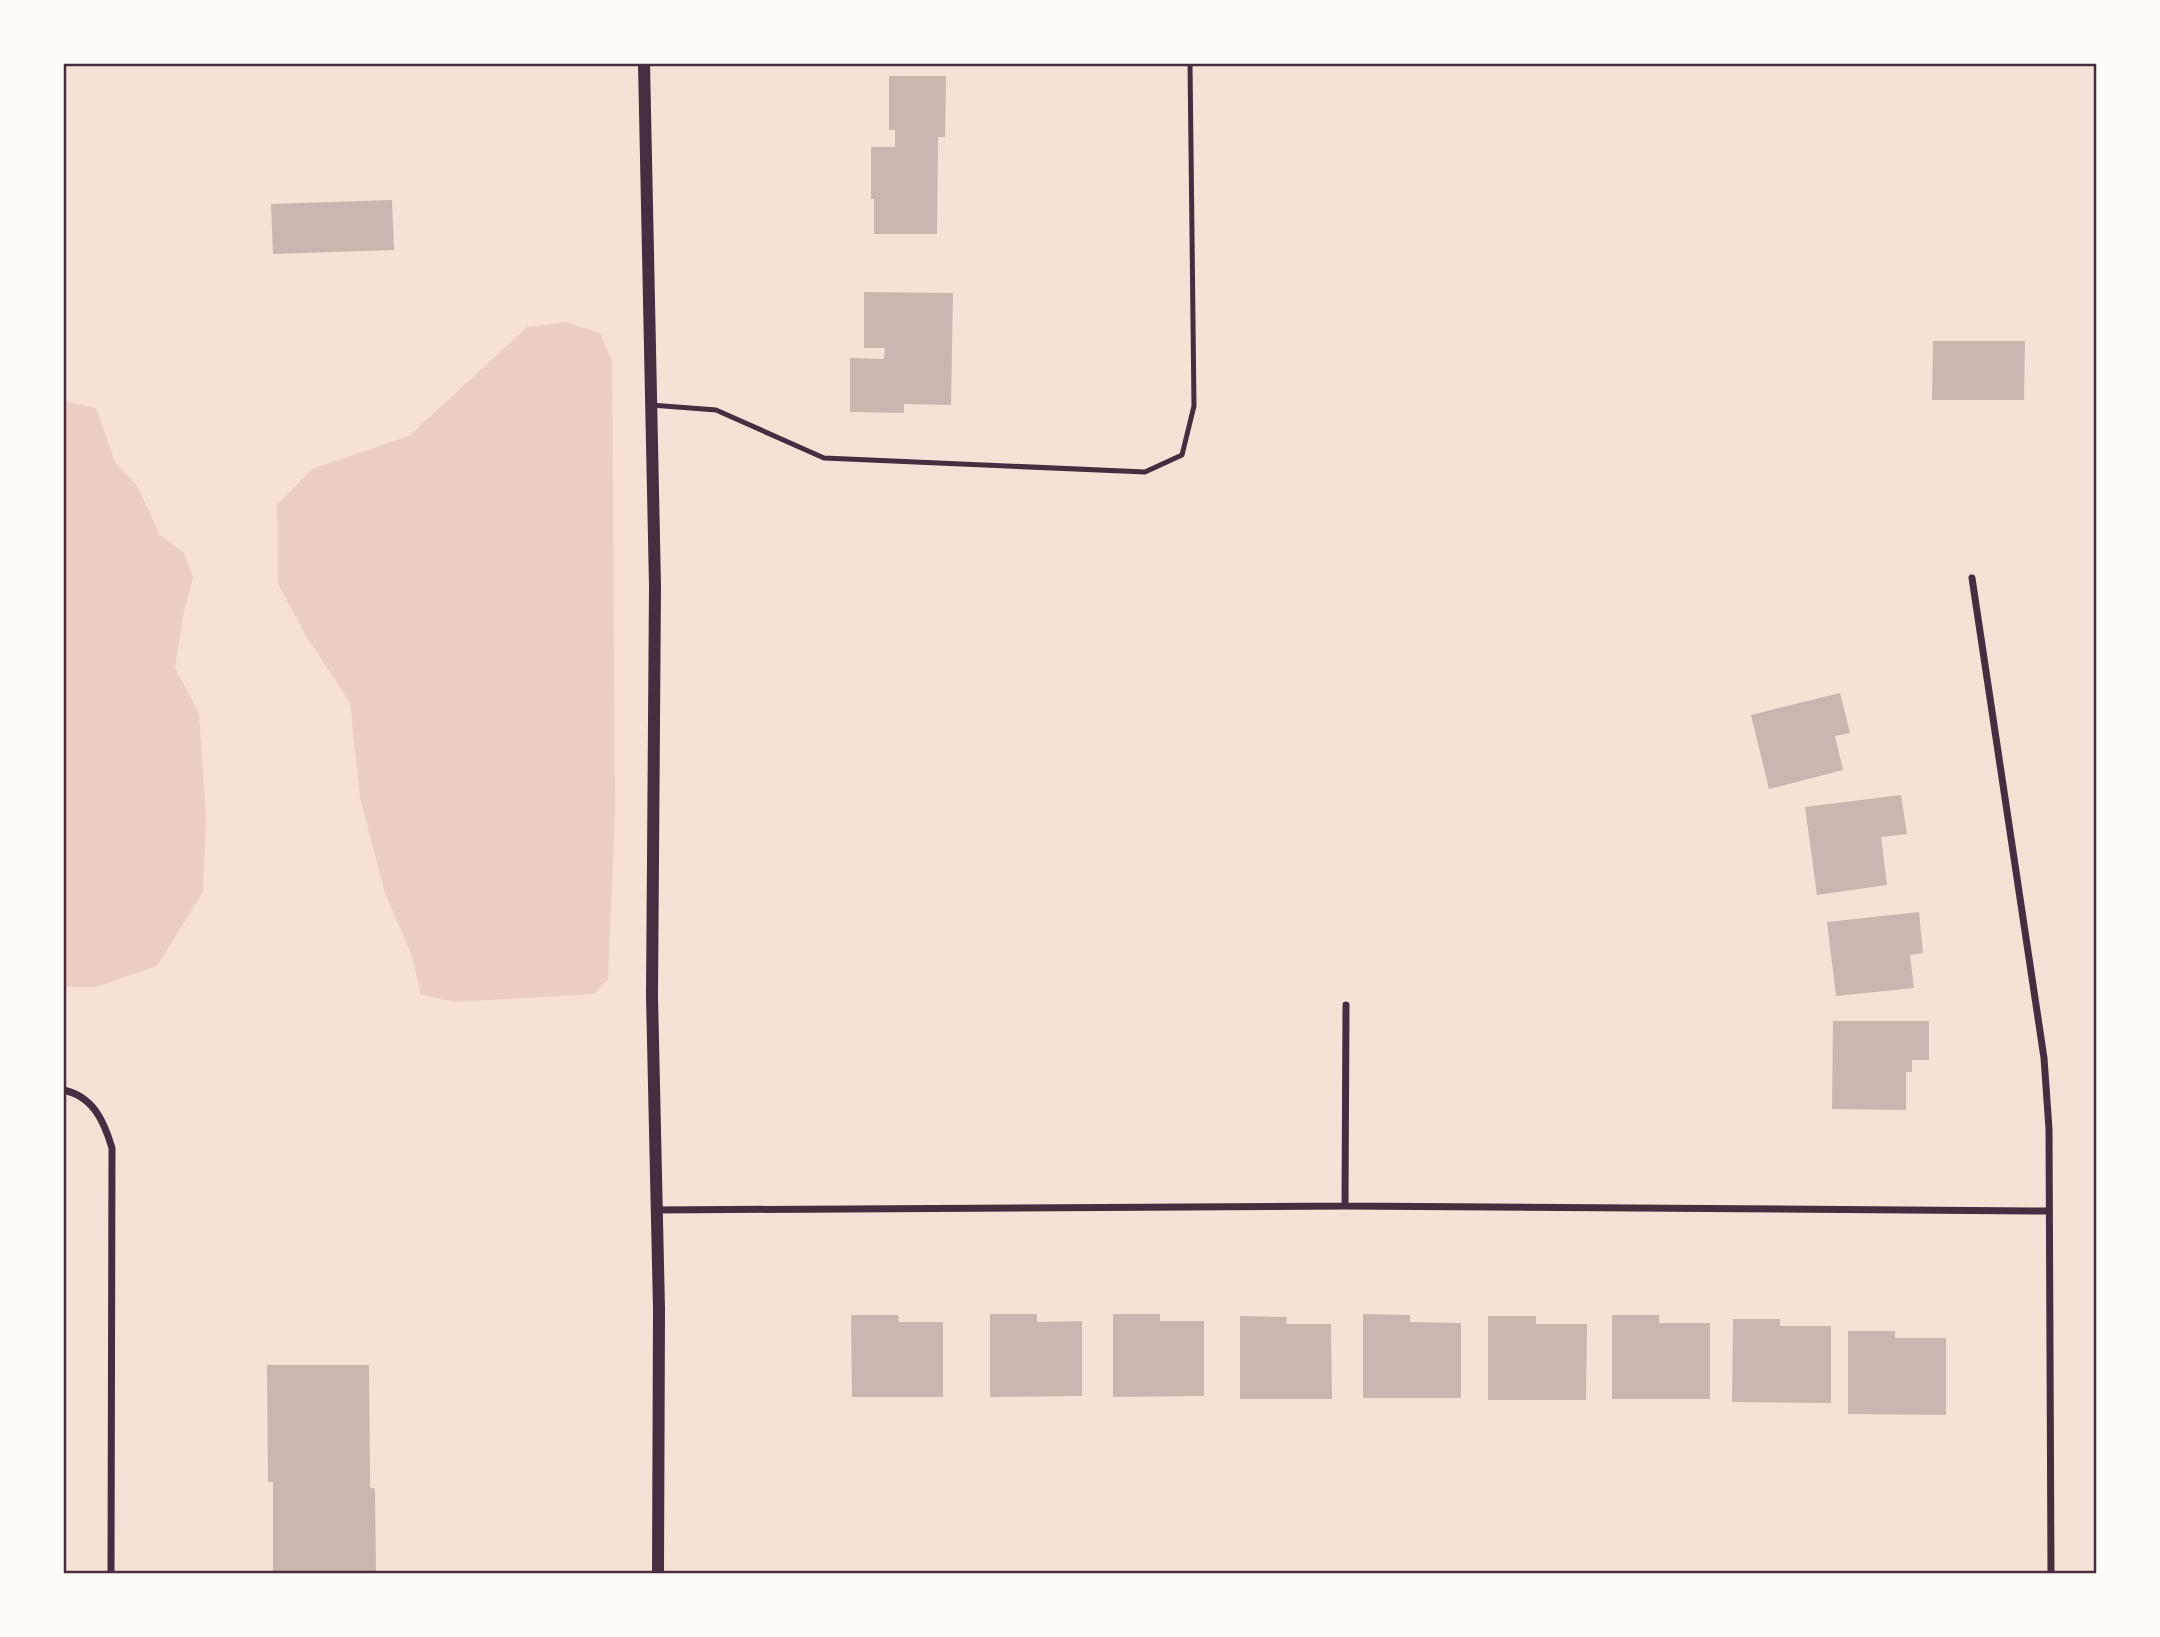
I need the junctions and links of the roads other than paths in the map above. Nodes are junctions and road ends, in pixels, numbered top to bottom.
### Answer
1 (644, 63) edge
2 (1190, 63) edge
3 (651, 405) junction
4 (1972, 578) dead end
5 (1346, 1004) dead end
6 (63, 1090) edge
7 (1345, 1206) junction
8 (656, 1210) junction
9 (2048, 1211) junction
10 (111, 1574) edge
11 (658, 1574) edge
12 (2050, 1574) edge

1 - 3 street
2 - 3 lane
3 - 8 street
4 - 9 street
5 - 7 street
6 - 10 street
7 - 8 street
7 - 9 street
8 - 11 street
9 - 12 street

